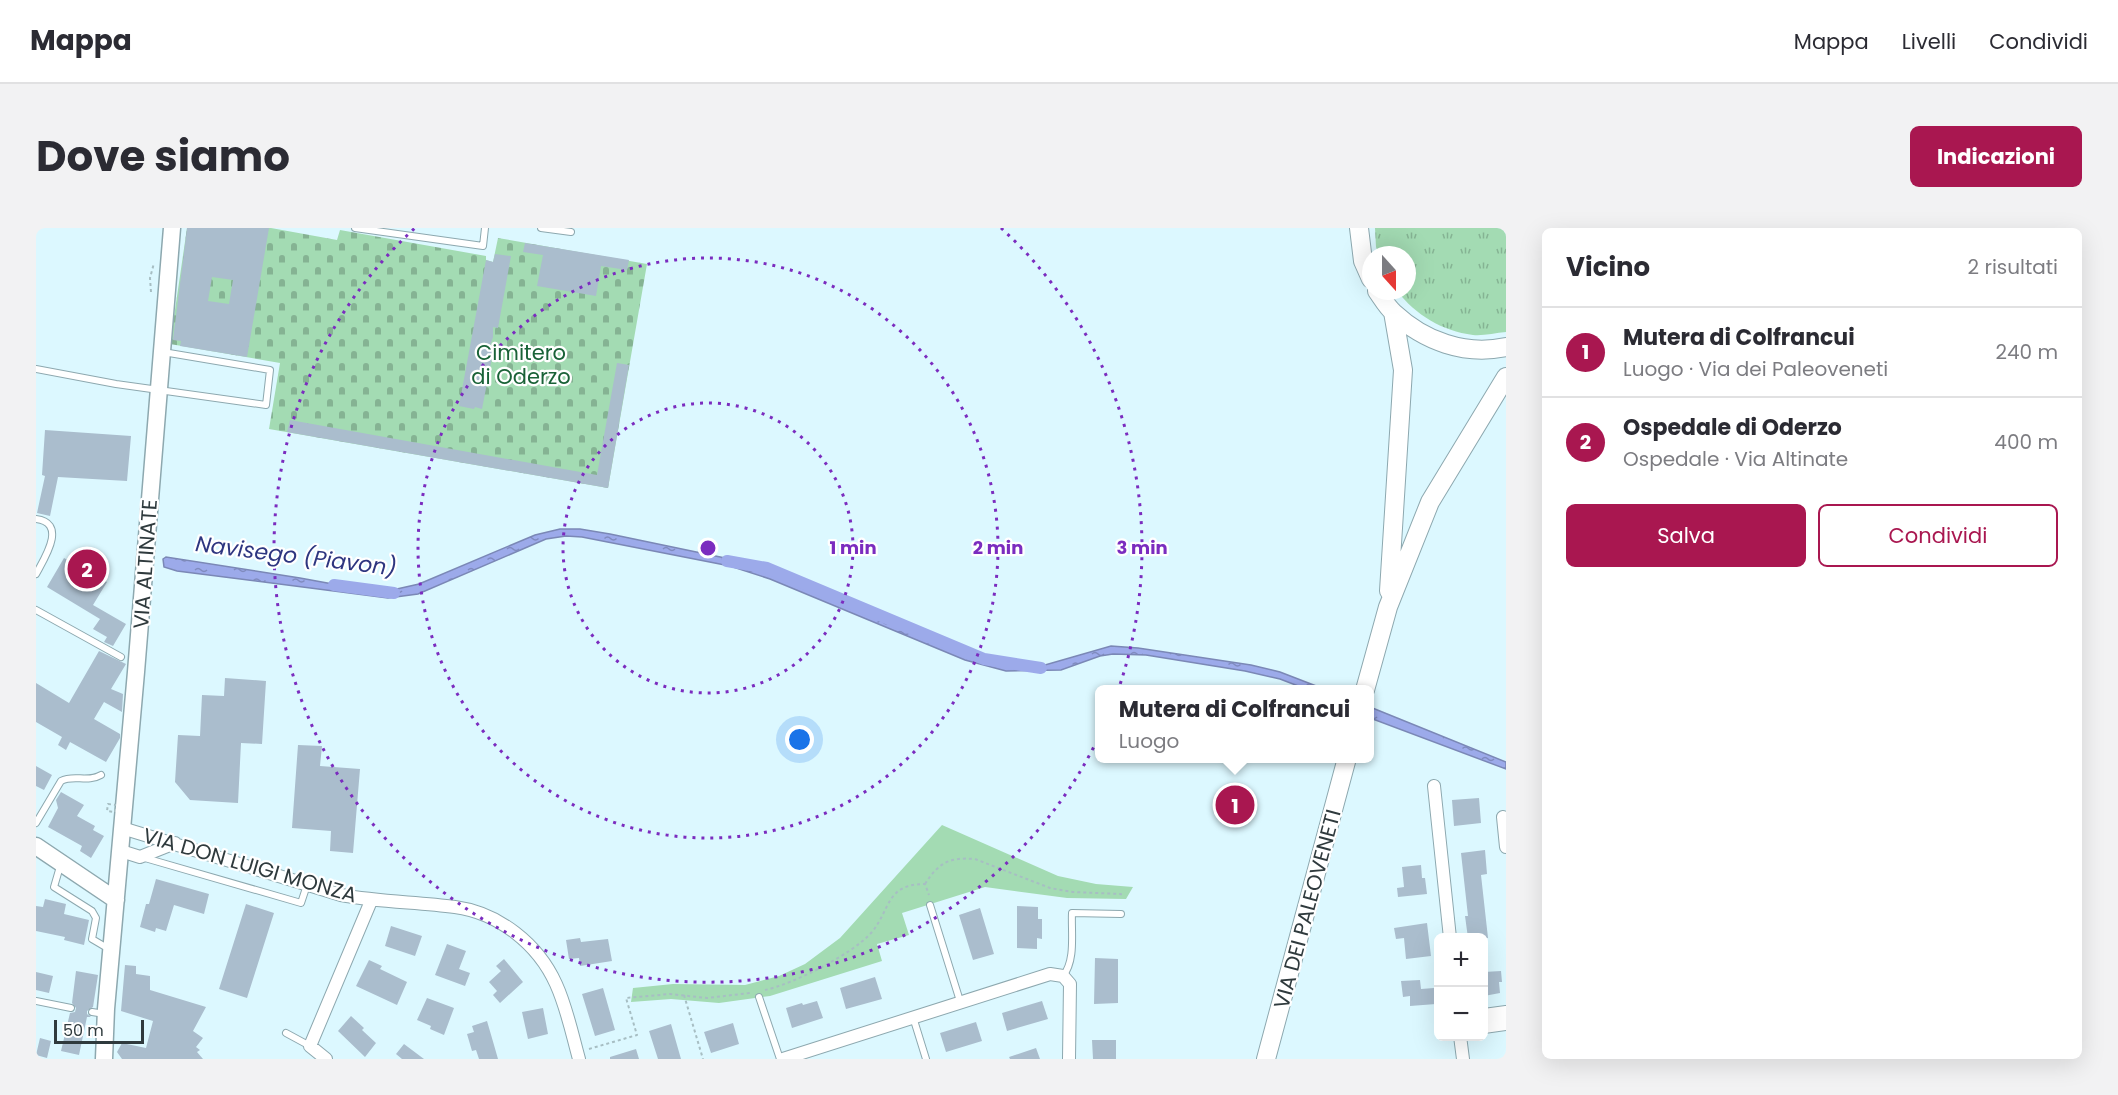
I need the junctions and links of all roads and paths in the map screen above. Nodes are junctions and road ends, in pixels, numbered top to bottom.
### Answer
1 (172, 228) edge
2 (355, 228) edge
3 (485, 228) edge
4 (541, 228) edge
5 (1359, 228) edge
6 (572, 232) dead end
7 (1362, 253) edge
8 (1384, 300) edge
9 (1393, 312) junction
10 (1506, 347) edge
11 (161, 351) junction
12 (36, 369) edge
13 (1506, 377) edge
14 (158, 390) junction
15 (36, 519) edge
16 (36, 574) edge
17 (1388, 607) junction
18 (36, 610) edge
19 (121, 657) dead end
20 (1366, 685) edge
21 (1346, 763) edge
22 (101, 775) dead end
23 (1434, 786) dead end
24 (1503, 817) dead end
25 (36, 823) edge
26 (122, 828) junction
27 (175, 843) junction
28 (36, 846) edge
29 (1506, 847) edge
30 (121, 851) junction
31 (140, 857) junction
32 (61, 863) junction
33 (925, 884) junction
34 (307, 885) junction
35 (1121, 897) dead end
36 (116, 900) junction
37 (371, 901) junction
38 (930, 905) joint
39 (1121, 914) dead end
40 (1449, 933) edge
41 (112, 949) junction
42 (1063, 976) junction
43 (684, 995) junction
44 (759, 998) dead end
45 (36, 1001) edge
46 (960, 1001) junction
47 (71, 1008) dead end
48 (1506, 1012) edge
49 (1488, 1014) edge
50 (913, 1017) junction
51 (1506, 1024) edge
52 (1488, 1026) edge
53 (286, 1033) dead end
54 (1461, 1041) edge
55 (310, 1046) junction
56 (578, 1056) edge
57 (104, 1059) edge
58 (327, 1059) edge
59 (703, 1059) edge
60 (781, 1059) edge
61 (926, 1059) edge
62 (1069, 1059) edge
63 (1266, 1059) edge
64 (1463, 1059) edge

1 - 11 street, VIA ALTINATE
2 - 3 lane
4 - 6 lane
5 - 7 main road
8 - 9 main road
9 - 10 main road
9 - 17 main road
11 - 14 street, VIA ALTINATE
11 - 14 lane
12 - 14 lane
13 - 17 main road
14 - 26 street, VIA ALTINATE
15 - 16 lane
17 - 20 main road
18 - 19 lane
21 - 63 main road, VIA DEI PALEOVENETI
22 - 25 lane
23 - 40 street
24 - 29 street
26 - 27 street, VIA DON LUIGI MONZA
26 - 30 street, VIA ALTINATE
27 - 31 street
27 - 34 street, VIA DON LUIGI MONZA
28 - 32 street
30 - 31 street
30 - 36 street, VIA ALTINATE
31 - 34 lane
32 - 36 street
32 - 41 lane
33 - 35 path
33 - 38 path
33 - 43 path
34 - 37 street, VIA DON LUIGI MONZA
36 - 41 street, VIA ALTINATE
37 - 55 street
37 - 56 street, VIA DON LUIGI MONZA
38 - 46 lane
39 - 42 lane
41 - 57 street, VIA ALTINATE
42 - 46 street
42 - 62 street
43 - 56 path
43 - 59 path
44 - 60 lane
45 - 47 lane
46 - 50 street
48 - 49 street
50 - 60 street
50 - 61 lane
51 - 52 street
53 - 55 lane
54 - 64 street
55 - 58 street

